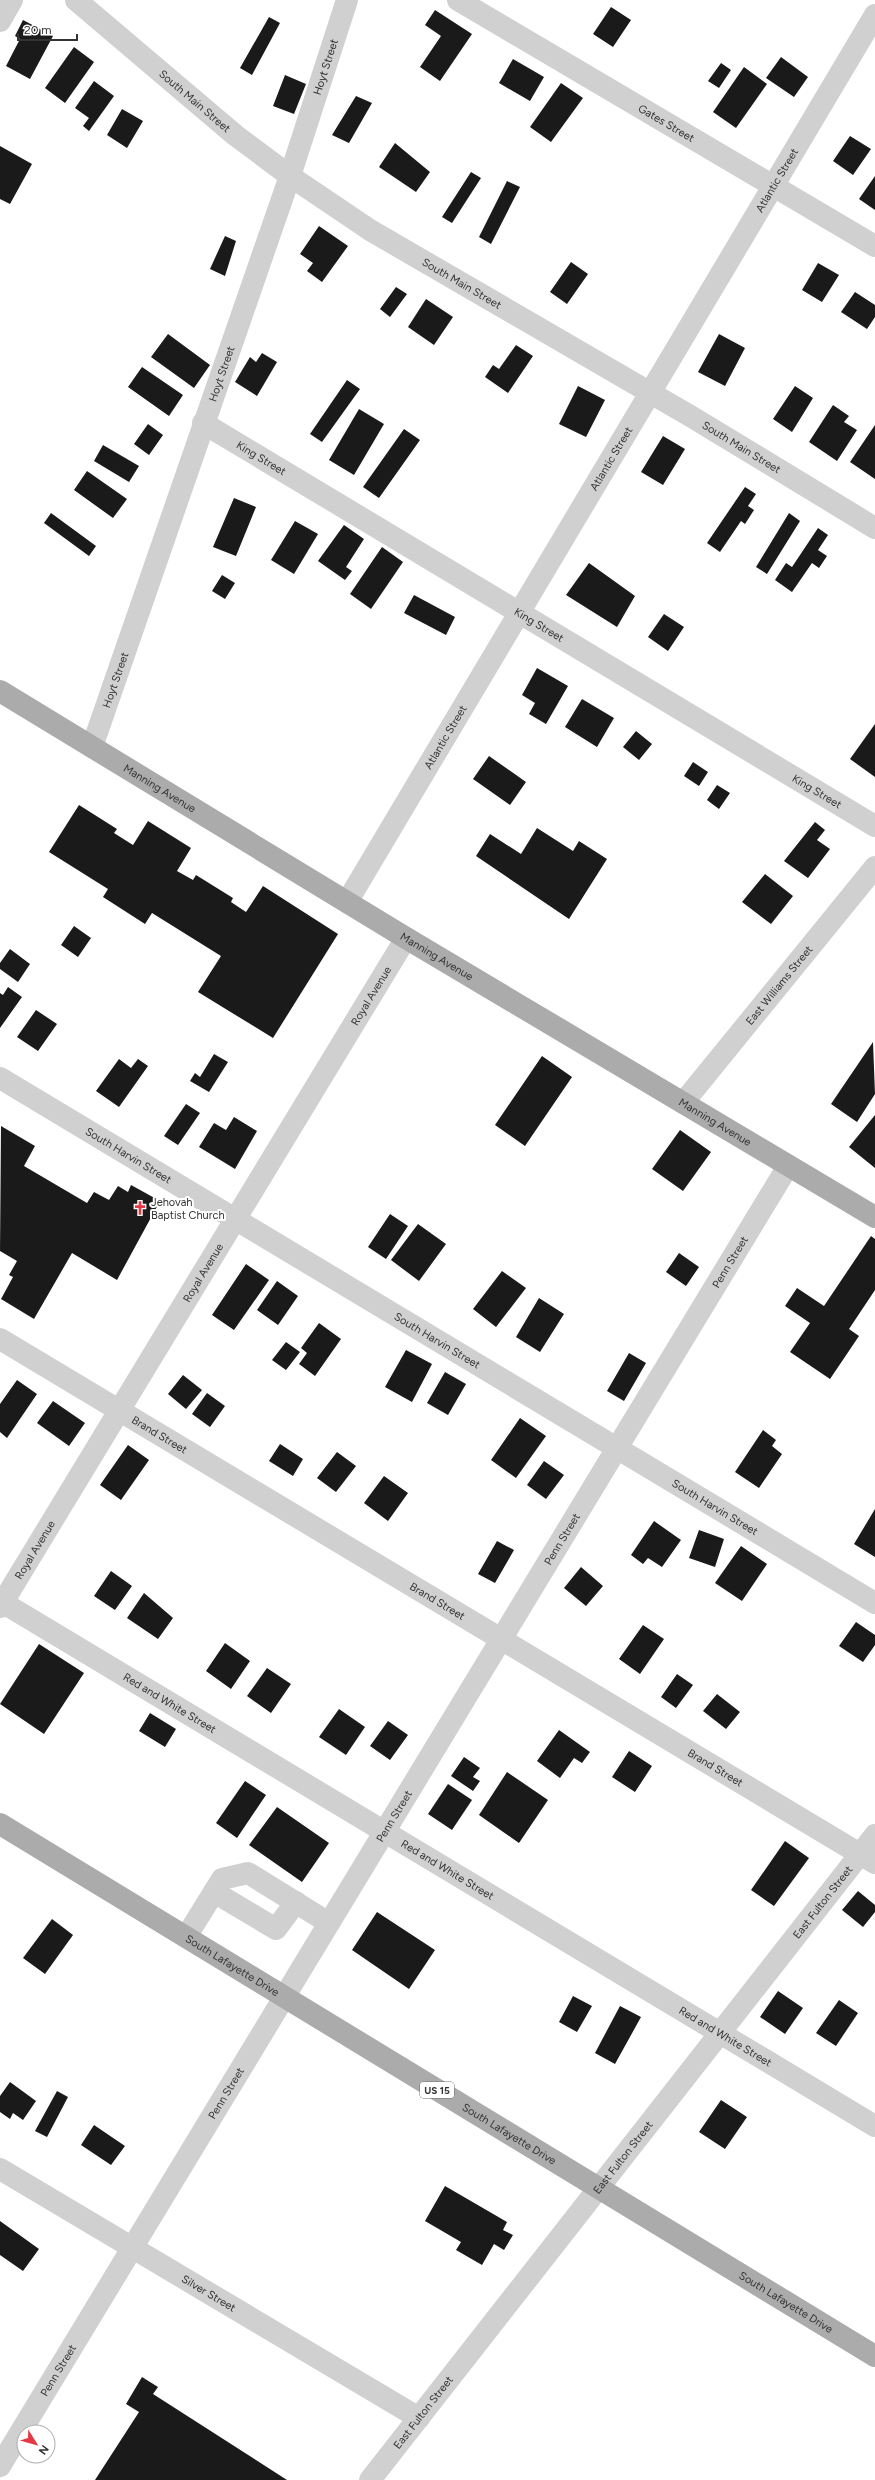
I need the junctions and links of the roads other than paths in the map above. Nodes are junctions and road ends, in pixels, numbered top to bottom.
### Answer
1 (12, 0) edge
2 (76, 0) edge
3 (347, 0) edge
4 (458, 0) edge
5 (875, 16) edge
6 (0, 21) edge
7 (290, 176) junction
8 (773, 185) junction
9 (875, 246) edge
10 (650, 393) junction
11 (203, 423) junction
12 (875, 528) edge
13 (519, 613) junction
14 (0, 692) edge
15 (92, 747) junction
16 (875, 826) edge
17 (875, 867) edge
18 (347, 902) junction
19 (406, 938) junction
20 (0, 1078) edge
21 (683, 1103) junction
22 (788, 1166) junction
23 (875, 1217) edge
24 (235, 1219) junction
25 (0, 1339) edge
26 (119, 1411) junction
27 (617, 1448) junction
28 (875, 1602) edge
29 (1, 1604) edge
30 (501, 1640) junction
31 (0, 1824) edge
32 (384, 1831) junction
33 (875, 1835) edge
34 (868, 1859) edge
35 (214, 1892) junction
36 (296, 1902) junction
37 (329, 1923) junction
38 (186, 1937) junction
39 (284, 1997) junction
40 (720, 2033) junction
41 (875, 2126) edge
42 (0, 2169) edge
43 (598, 2188) junction
44 (132, 2248) junction
45 (875, 2356) edge
46 (419, 2418) junction
47 (0, 2466) edge
48 (370, 2480) edge

1 - 6 street
2 - 7 street, South Main Street
3 - 7 street, Hoyt Street
4 - 8 street, Gates Street
5 - 8 street, Atlantic Street
7 - 10 street, South Main Street
7 - 11 street, Hoyt Street
8 - 9 street, Gates Street
8 - 10 street, Atlantic Street
10 - 12 street, South Main Street
10 - 13 street, Atlantic Street
11 - 13 street, King Street
11 - 15 street, Hoyt Street
13 - 16 street, King Street
13 - 18 street, Atlantic Street
14 - 15 main road, Manning Avenue
15 - 18 main road, Manning Avenue
17 - 21 street, East Williams Street
18 - 19 main road, Manning Avenue
19 - 21 main road, Manning Avenue
19 - 24 street, Royal Avenue
20 - 24 street, South Harvin Street
21 - 22 main road, Manning Avenue
22 - 23 main road, Manning Avenue
22 - 27 street, Penn Street
24 - 26 street, Royal Avenue
24 - 27 street, South Harvin Street
25 - 26 street, Brand Street
26 - 29 street, Royal Avenue
26 - 30 street, Brand Street
27 - 28 street, South Harvin Street
27 - 30 street, Penn Street
29 - 32 street, Red and White Street
30 - 32 street, Penn Street
30 - 34 street, Brand Street
31 - 38 main road, South Lafayette Drive / US 15
32 - 37 street, Penn Street
32 - 40 street, Red and White Street
33 - 34 street, East Fulton Street
34 - 40 street, East Fulton Street
35 - 36 street
35 - 36 street
35 - 38 street
36 - 37 street
37 - 39 street, Penn Street
38 - 39 main road, South Lafayette Drive / US 15
39 - 43 main road, South Lafayette Drive / US 15
39 - 44 street, Penn Street
40 - 41 street, Red and White Street
40 - 43 street, East Fulton Street
42 - 44 street, Silver Street
43 - 45 main road, South Lafayette Drive / US 15
43 - 46 street, East Fulton Street
44 - 46 street, Silver Street
44 - 47 street, Penn Street
46 - 48 street, East Fulton Street

